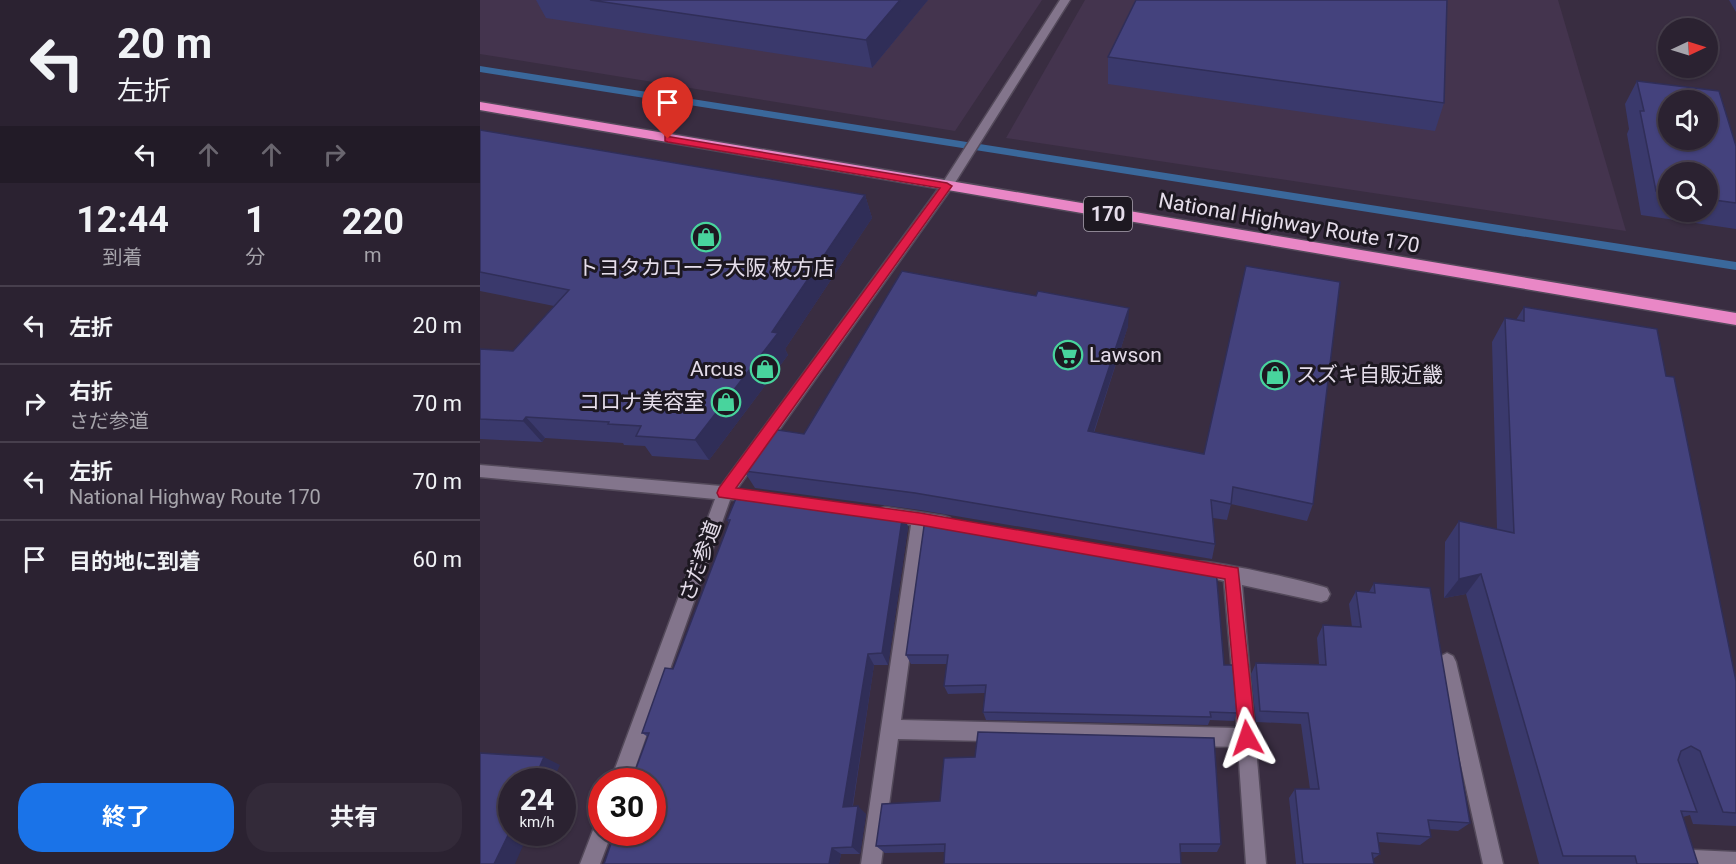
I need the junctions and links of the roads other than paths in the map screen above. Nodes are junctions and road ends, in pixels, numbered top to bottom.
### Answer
1 (1065, 0) edge
2 (480, 106) edge
3 (947, 186) junction
4 (1736, 320) edge
5 (480, 471) edge
6 (724, 493) junction
7 (748, 496) edge
8 (874, 513) edge
9 (920, 519) junction
10 (955, 525) edge
11 (1174, 563) edge
12 (1232, 573) junction
13 (1321, 594) dead end
14 (1447, 662) dead end
15 (891, 729) junction
16 (1247, 738) junction
17 (625, 768) edge
18 (1686, 838) edge
19 (597, 846) edge
20 (1694, 862) edge
21 (1736, 862) edge
22 (590, 864) edge
23 (871, 864) edge
24 (1256, 864) edge
25 (1493, 864) edge

1 - 3 street, さだ参道
2 - 3 highway, National Highway Route 170 / 170
3 - 4 highway, National Highway Route 170 / 170
3 - 6 street, さだ参道
5 - 6 street
6 - 7 street
6 - 17 street, さだ参道
8 - 9 street
9 - 10 street
9 - 15 street
11 - 12 street
12 - 13 street
12 - 16 street
14 - 25 street
15 - 16 street
15 - 23 street
16 - 24 street
18 - 20 street
19 - 22 street
20 - 21 street

